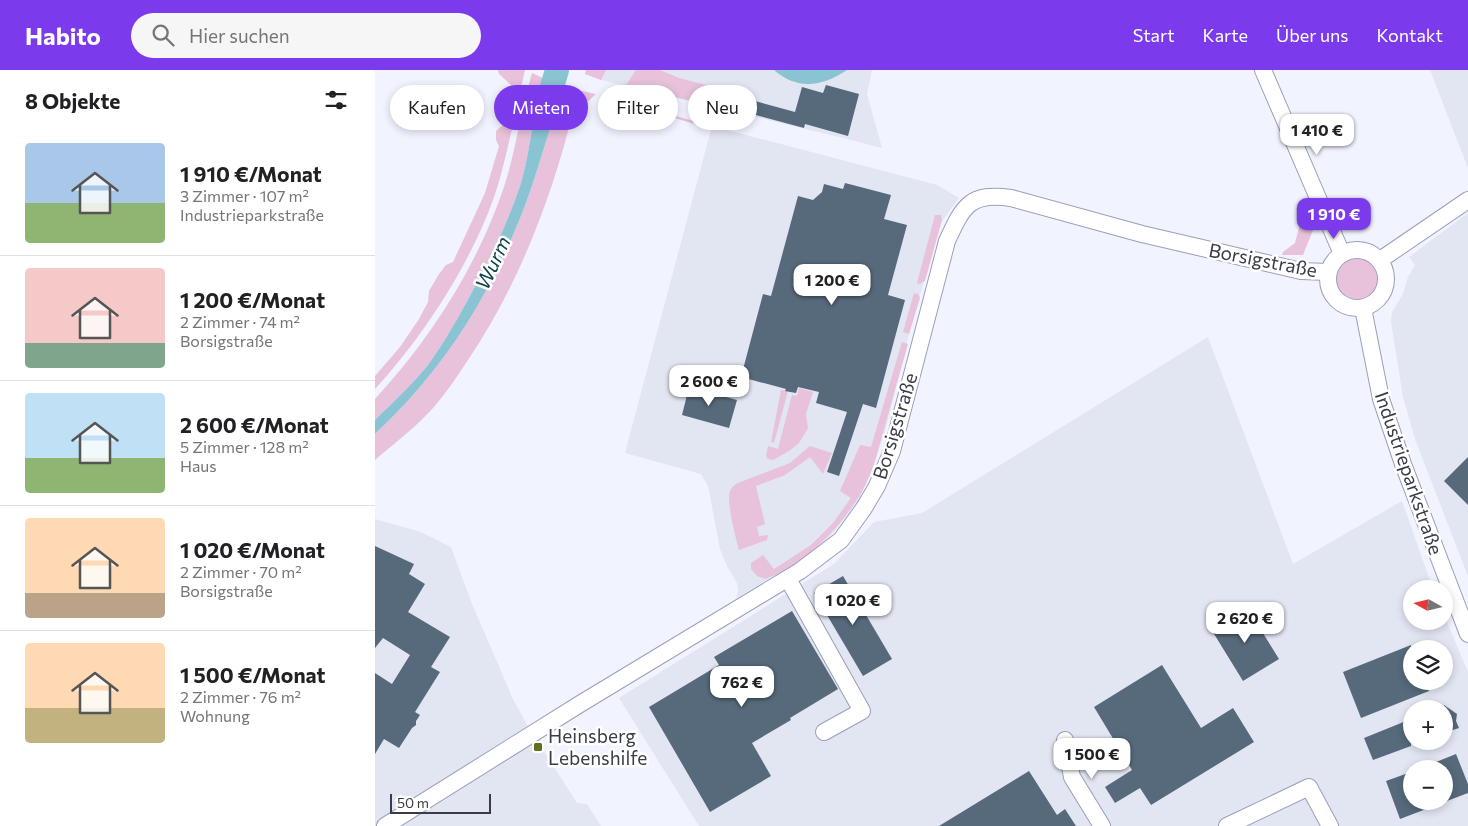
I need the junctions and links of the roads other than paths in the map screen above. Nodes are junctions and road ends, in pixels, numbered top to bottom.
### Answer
1 (1263, 70) edge
2 (1468, 200) edge
3 (1341, 254) junction
4 (1380, 260) junction
5 (1329, 272) junction
6 (1363, 308) junction
7 (788, 578) junction
8 (1468, 634) edge
9 (824, 732) dead end
10 (1065, 740) dead end
11 (385, 826) edge
12 (1102, 826) edge
13 (1227, 826) edge
14 (1330, 826) edge

1 - 3 street
2 - 4 street
3 - 4 street
3 - 5 street
4 - 6 street
5 - 6 street
5 - 7 street, Borsigstraße
6 - 8 street, Industrieparkstraße
7 - 9 street
7 - 11 street, Borsigstraße
10 - 12 street
13 - 14 street

